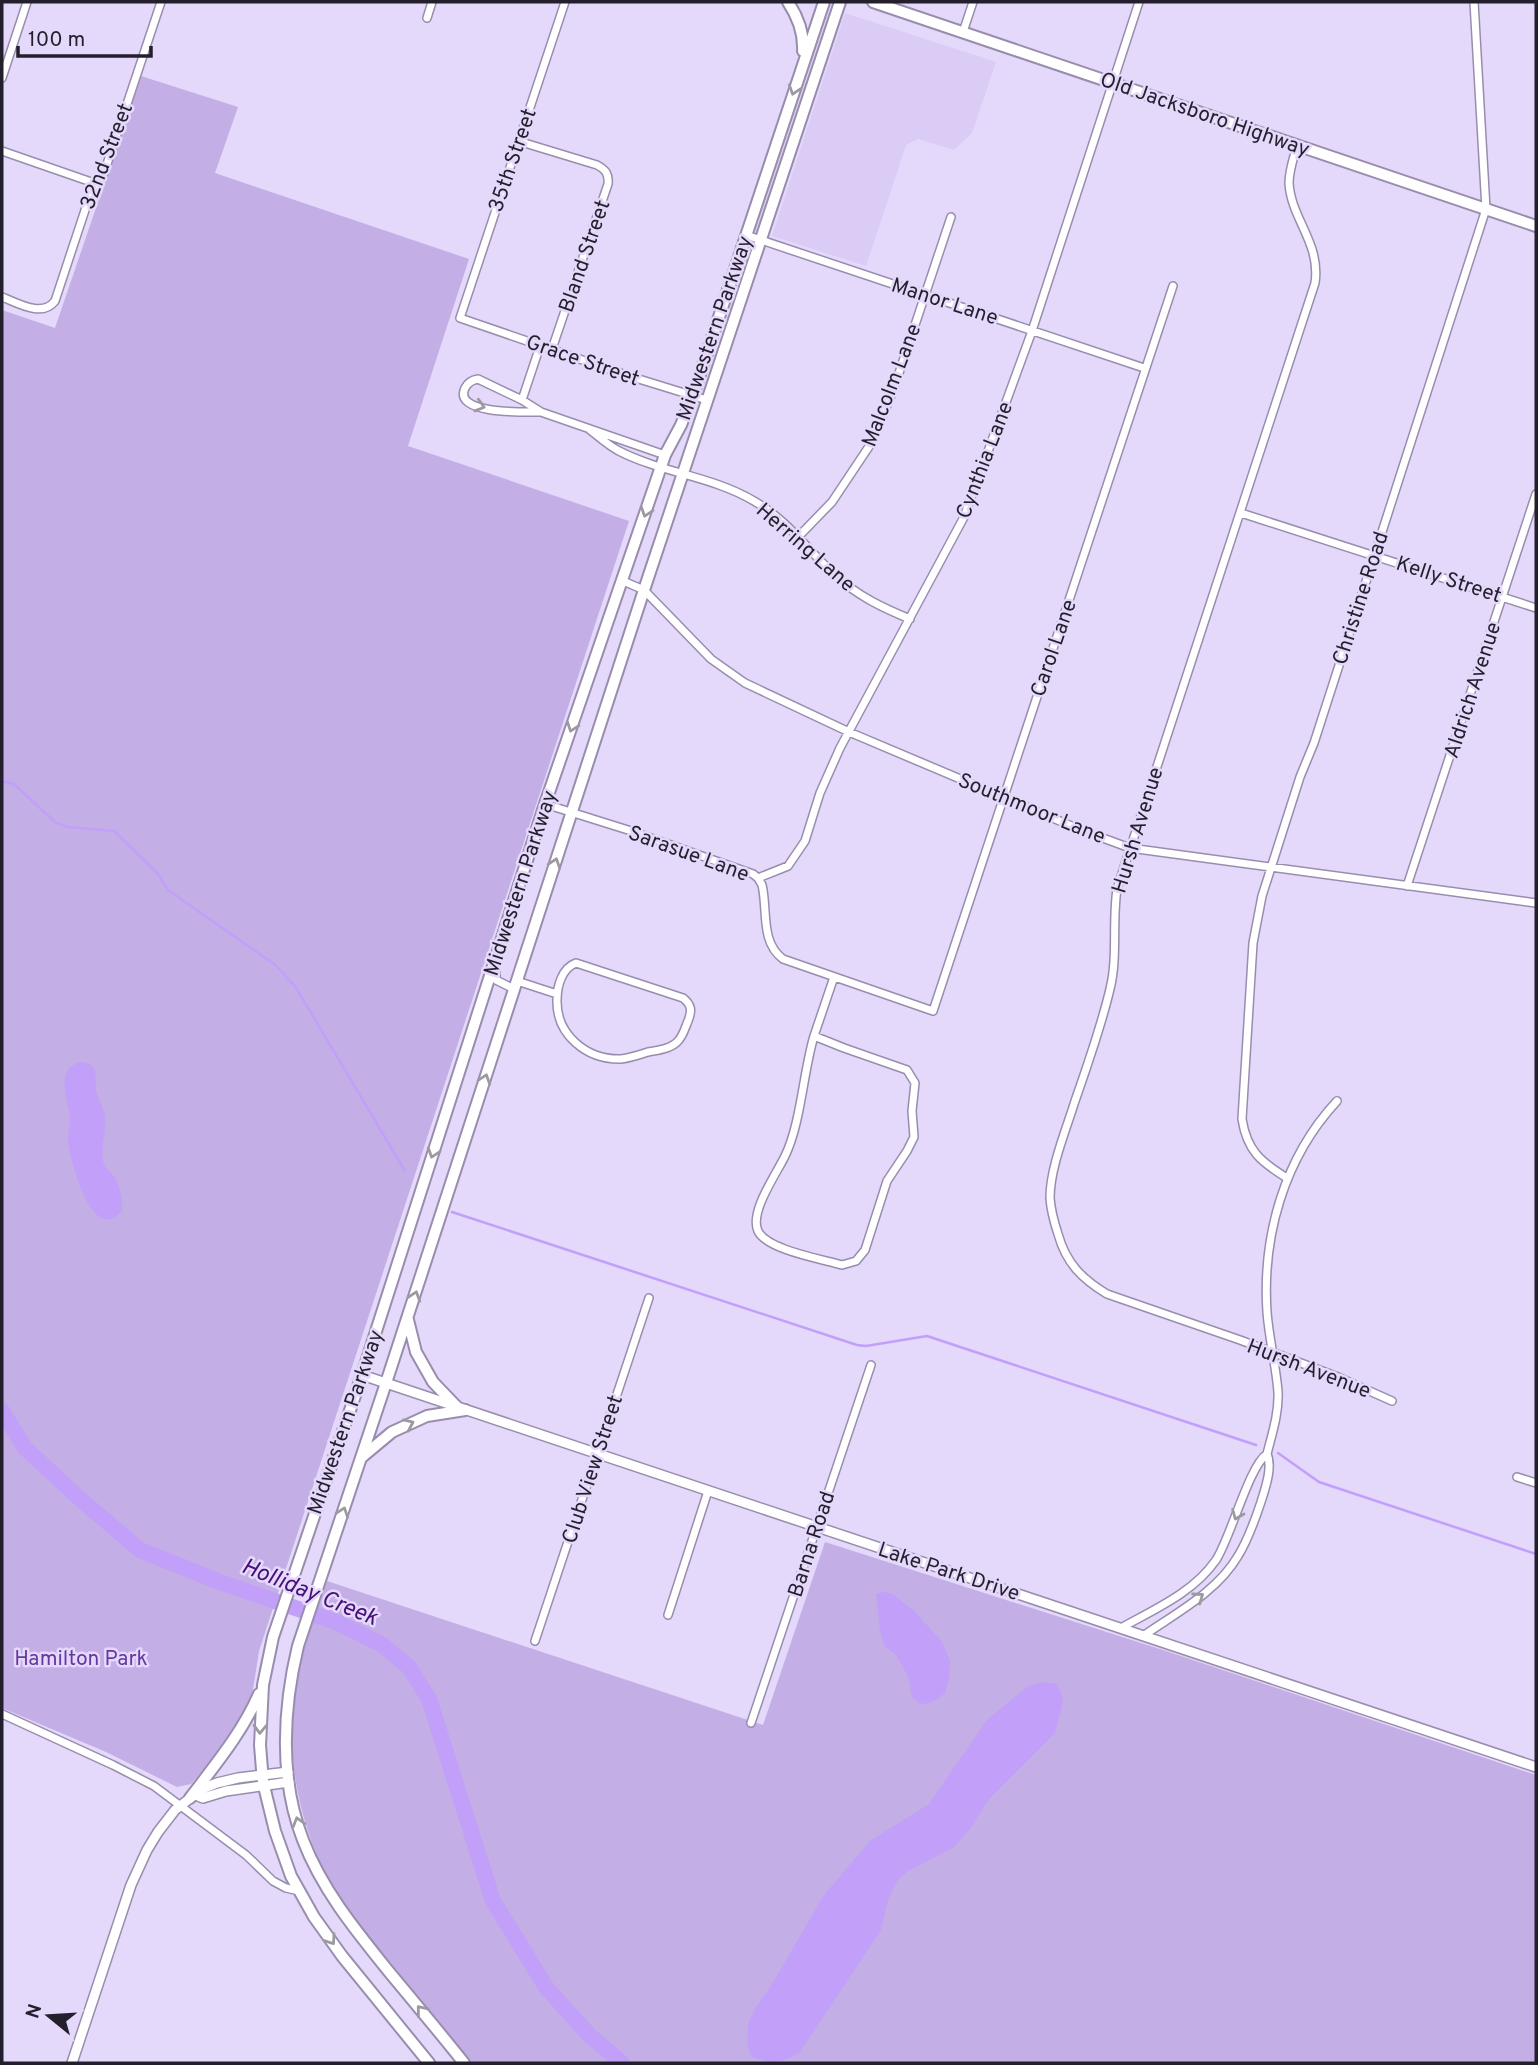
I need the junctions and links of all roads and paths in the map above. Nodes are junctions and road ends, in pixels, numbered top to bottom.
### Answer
1 (27, 2) edge
2 (161, 2) edge
3 (432, 2) edge
4 (565, 2) edge
5 (788, 2) edge
6 (824, 2) edge
7 (840, 2) edge
8 (873, 2) edge
9 (973, 2) edge
10 (1139, 2) edge
11 (1474, 2) edge
12 (427, 18) dead end
13 (963, 32) junction
14 (802, 66) junction
15 (2, 78) edge
16 (1113, 83) junction
17 (518, 141) junction
18 (1297, 145) junction
19 (2, 152) edge
20 (96, 184) junction
21 (1486, 209) junction
22 (951, 216) dead end
23 (1536, 226) edge
24 (746, 235) junction
25 (761, 240) junction
26 (1173, 286) dead end
27 (925, 295) junction
28 (2, 298) edge
29 (460, 318) joint
30 (1032, 331) junction
31 (540, 346) junction
32 (552, 349) junction
33 (1144, 368) junction
34 (693, 396) junction
35 (522, 400) junction
36 (707, 400) junction
37 (541, 412) junction
38 (589, 429) junction
39 (665, 455) junction
40 (660, 467) junction
41 (683, 474) junction
42 (1536, 494) edge
43 (1241, 513) junction
44 (799, 536) junction
45 (1374, 554) junction
46 (623, 581) junction
47 (644, 590) junction
48 (1503, 596) junction
49 (1536, 607) edge
50 (910, 619) junction
51 (849, 732) junction
52 (1004, 797) junction
53 (545, 804) junction
54 (571, 812) junction
55 (1130, 848) junction
56 (1271, 867) junction
57 (758, 878) junction
58 (1407, 886) junction
59 (1536, 903) edge
60 (507, 923) junction
61 (834, 977) junction
62 (515, 985) junction
63 (557, 994) junction
64 (933, 1011) joint
65 (814, 1036) junction
66 (1336, 1101) dead end
67 (1287, 1178) junction
68 (649, 1298) dead end
69 (408, 1318) junction
70 (1274, 1354) junction
71 (871, 1365) dead end
72 (362, 1375) junction
73 (386, 1383) junction
74 (1392, 1401) dead end
75 (461, 1409) junction
76 (597, 1454) junction
77 (1267, 1454) junction
78 (362, 1457) junction
79 (1517, 1477) dead end
80 (1536, 1483) edge
81 (708, 1491) junction
82 (817, 1527) junction
83 (668, 1615) dead end
84 (1121, 1628) junction
85 (1143, 1636) junction
86 (535, 1641) dead end
87 (263, 1685) junction
88 (2, 1714) edge
89 (751, 1723) dead end
90 (1536, 1766) edge
91 (289, 1777) junction
92 (263, 1780) junction
93 (189, 1800) junction
94 (299, 1891) junction
95 (72, 2063) edge
96 (429, 2063) edge
97 (464, 2063) edge

1 - 15 street
2 - 20 street, 32nd Street
3 - 12 street
4 - 17 street, 35th Street
5 - 14 main road
6 - 14 main road, Midwestern Parkway
7 - 25 main road, Midwestern Parkway
8 - 13 main road, Old Jacksboro Highway
9 - 13 street
10 - 16 street, Cynthia Lane
11 - 21 street, Christine Road
13 - 16 main road, Old Jacksboro Highway
14 -> 24 main road, Midwestern Parkway
16 - 18 main road, Old Jacksboro Highway
16 - 30 street, Cynthia Lane
17 - 29 street, 35th Street
17 - 32 street, Bland Street
18 - 21 main road, Old Jacksboro Highway
18 - 43 street, Hursh Avenue
19 - 20 street
20 - 28 street, 32nd Street
21 - 23 main road, Old Jacksboro Highway
21 - 45 street, Christine Road
22 - 27 street, Malcolm Lane
24 - 25 street, Manor Lane
24 - 34 main road, Midwestern Parkway
25 - 27 street, Manor Lane
25 - 36 main road, Midwestern Parkway
26 - 33 street, Carol Lane
27 - 30 street, Manor Lane
27 - 44 street, Malcolm Lane
29 - 31 street, Grace Street
30 - 33 street, Manor Lane
30 - 50 street, Cynthia Lane
31 - 32 street, Grace Street
31 - 35 street
32 - 34 street, Grace Street
33 - 52 street, Carol Lane
34 - 36 street, Grace Street
34 - 39 main road, Midwestern Parkway
35 - 37 street
35 -> 37 street
36 - 41 main road, Midwestern Parkway
37 - 38 street
38 - 39 street
38 - 40 street, Herring Lane
39 - 40 main road, Midwestern Parkway
40 - 41 street, Herring Lane
40 -> 46 main road, Midwestern Parkway
41 - 44 street, Herring Lane
41 - 47 main road, Midwestern Parkway
42 - 48 street, Aldrich Avenue
43 - 45 street, Kelly Street
43 - 55 street, Hursh Avenue
44 - 50 street, Herring Lane
45 - 48 street, Kelly Street
45 - 56 street, Christine Road
46 - 47 street, Southmoor Lane
46 -> 53 main road, Midwestern Parkway
47 - 51 street, Southmoor Lane
47 - 54 main road, Midwestern Parkway
48 - 49 street, Kelly Street
48 - 58 street, Aldrich Avenue
50 - 51 street, Cynthia Lane
51 - 52 street, Southmoor Lane
51 - 57 street, Cynthia Lane
52 - 55 street, Southmoor Lane
52 - 64 street, Carol Lane
53 - 54 street, Sarasue Lane
53 - 60 main road, Midwestern Parkway
54 - 57 street, Sarasue Lane
62 -> 54 main road, Midwestern Parkway
55 - 56 street, Southmoor Lane
55 - 70 street, Hursh Avenue
56 - 58 street, Southmoor Lane
56 - 67 street, Christine Road
57 - 61 street, Sarasue Lane
58 - 59 street, Southmoor Lane
60 - 62 street
60 -> 72 main road, Midwestern Parkway
61 - 64 street, Sarasue Lane
61 - 65 street
62 - 63 street
69 -> 62 main road, Midwestern Parkway
63 - 63 street
65 - 65 street
66 - 67 street
67 - 70 street
68 - 76 street, Club View Street
69 - 73 main road, Midwestern Parkway
69 - 75 main road
70 - 74 street, Hursh Avenue
70 - 77 street
71 - 82 street, Barna Road
72 - 73 street, Lake Park Drive
72 - 87 main road, Midwestern Parkway
73 - 75 street, Lake Park Drive
73 - 78 main road, Midwestern Parkway
75 - 76 street, Lake Park Drive
78 -> 75 main road
76 - 81 street, Lake Park Drive
76 - 86 street, Club View Street
77 -> 84 street
85 -> 77 street
91 -> 78 main road, Midwestern Parkway
79 - 80 street
81 - 82 street, Lake Park Drive
81 - 83 street
82 - 84 street, Lake Park Drive
82 - 89 street, Barna Road
84 - 85 street, Lake Park Drive
85 - 90 street, Lake Park Drive
87 -> 92 main road, Midwestern Parkway
87 - 93 main road
88 - 93 street
91 - 92 street
97 -> 91 main road, Midwestern Parkway
92 - 93 street
92 - 94 main road, Midwestern Parkway
93 - 94 street
93 - 95 street
94 -> 96 main road, Midwestern Parkway

